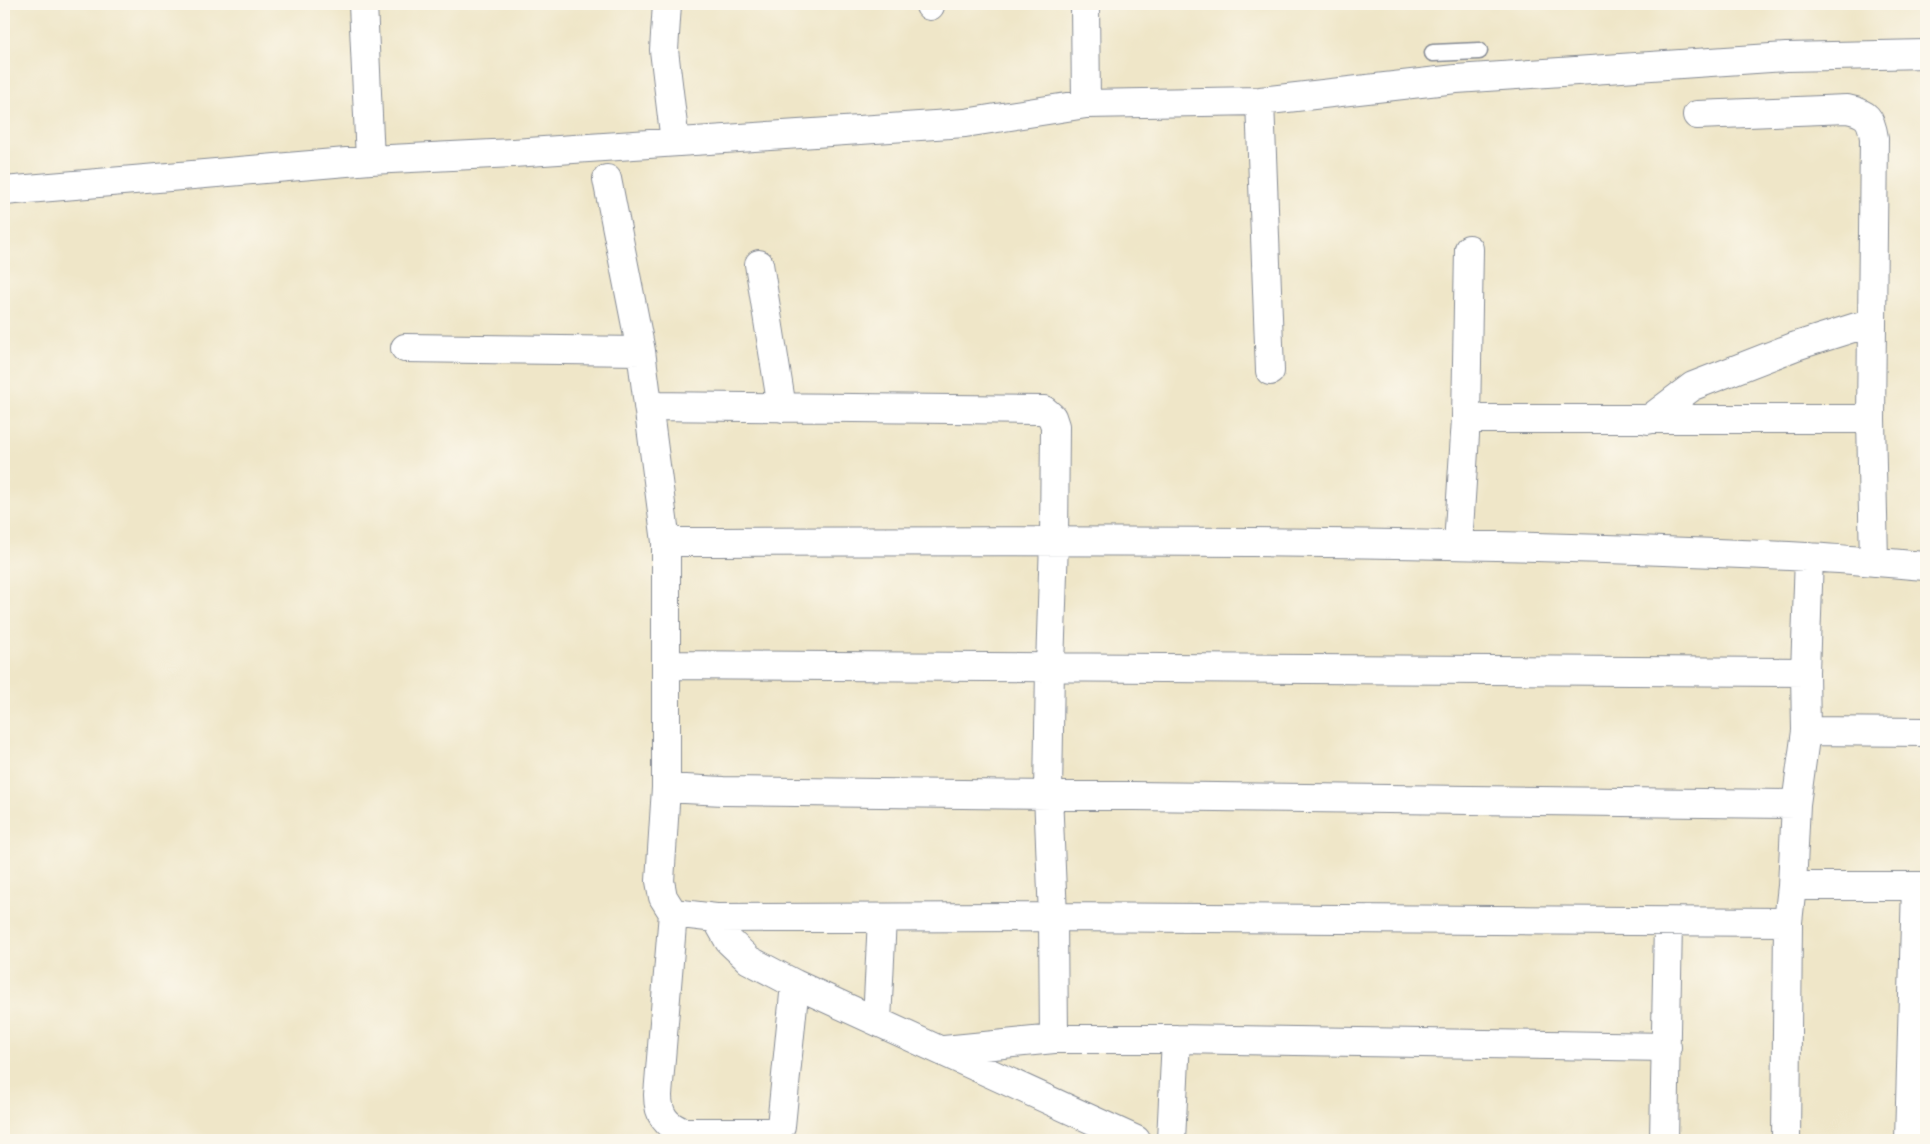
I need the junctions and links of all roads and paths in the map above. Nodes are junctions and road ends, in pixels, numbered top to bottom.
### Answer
1 (363, 4) edge
2 (667, 4) edge
3 (1085, 4) edge
4 (1479, 51) dead end
5 (1456, 52) junction
6 (1433, 53) dead end
7 (1926, 54) edge
8 (1456, 79) junction
9 (1260, 101) junction
10 (1086, 104) junction
11 (1697, 115) dead end
12 (675, 142) junction
13 (370, 160) junction
14 (607, 179) dead end
15 (4, 191) edge
16 (1469, 249) dead end
17 (759, 264) dead end
18 (1872, 322) junction
19 (406, 348) dead end
20 (641, 351) junction
21 (1270, 371) dead end
22 (648, 406) junction
23 (782, 408) junction
24 (1466, 419) junction
25 (1871, 419) junction
26 (1648, 420) junction
27 (1054, 541) junction
28 (666, 542) junction
29 (1458, 544) junction
30 (1809, 557) junction
31 (1874, 562) junction
32 (1926, 566) edge
33 (667, 665) junction
34 (1050, 667) junction
35 (1805, 672) junction
36 (1806, 731) junction
37 (1926, 732) edge
38 (666, 788) junction
39 (1048, 794) junction
40 (1796, 804) junction
41 (1792, 886) junction
42 (1921, 886) edge
43 (673, 913) junction
44 (1053, 916) junction
45 (716, 918) junction
46 (882, 918) junction
47 (1668, 922) junction
48 (1788, 922) junction
49 (795, 984) junction
50 (877, 1020) junction
51 (1054, 1039) junction
52 (1176, 1039) junction
53 (1667, 1047) junction
54 (943, 1050) junction
55 (1136, 1140) edge
56 (1171, 1140) edge
57 (1664, 1140) edge
58 (1786, 1140) edge
59 (1910, 1140) edge

1 - 13 street
2 - 12 street
3 - 10 street
4 - 5 lane
5 - 6 lane
5 - 8 lane
7 - 8 street
8 - 9 street
9 - 10 street
9 - 21 street
10 - 12 street
11 - 18 street
12 - 13 street
13 - 15 street
14 - 20 street
16 - 24 street
17 - 23 street
18 - 25 street
18 - 26 street
19 - 20 street
20 - 22 street
22 - 23 street
22 - 28 street
23 - 27 street
24 - 26 street
24 - 29 street
25 - 26 street
25 - 31 street
27 - 28 street
27 - 29 street
27 - 34 street
28 - 33 street
29 - 30 street
30 - 31 street
30 - 35 street
31 - 32 street
33 - 34 street
33 - 38 street
34 - 35 street
34 - 39 street
35 - 36 street
36 - 37 street
36 - 40 street
38 - 39 street
38 - 43 street
39 - 40 street
39 - 44 street
40 - 41 street
41 - 42 street
41 - 48 street
42 - 59 street
43 - 45 street
43 - 49 street
44 - 46 street
44 - 47 street
44 - 51 street
45 - 46 street
45 - 49 street
46 - 50 street
47 - 48 street
47 - 53 street
48 - 58 street
49 - 50 street
50 - 54 street
51 - 52 street
51 - 54 street
52 - 53 street
52 - 56 street
53 - 57 street
54 - 55 street

